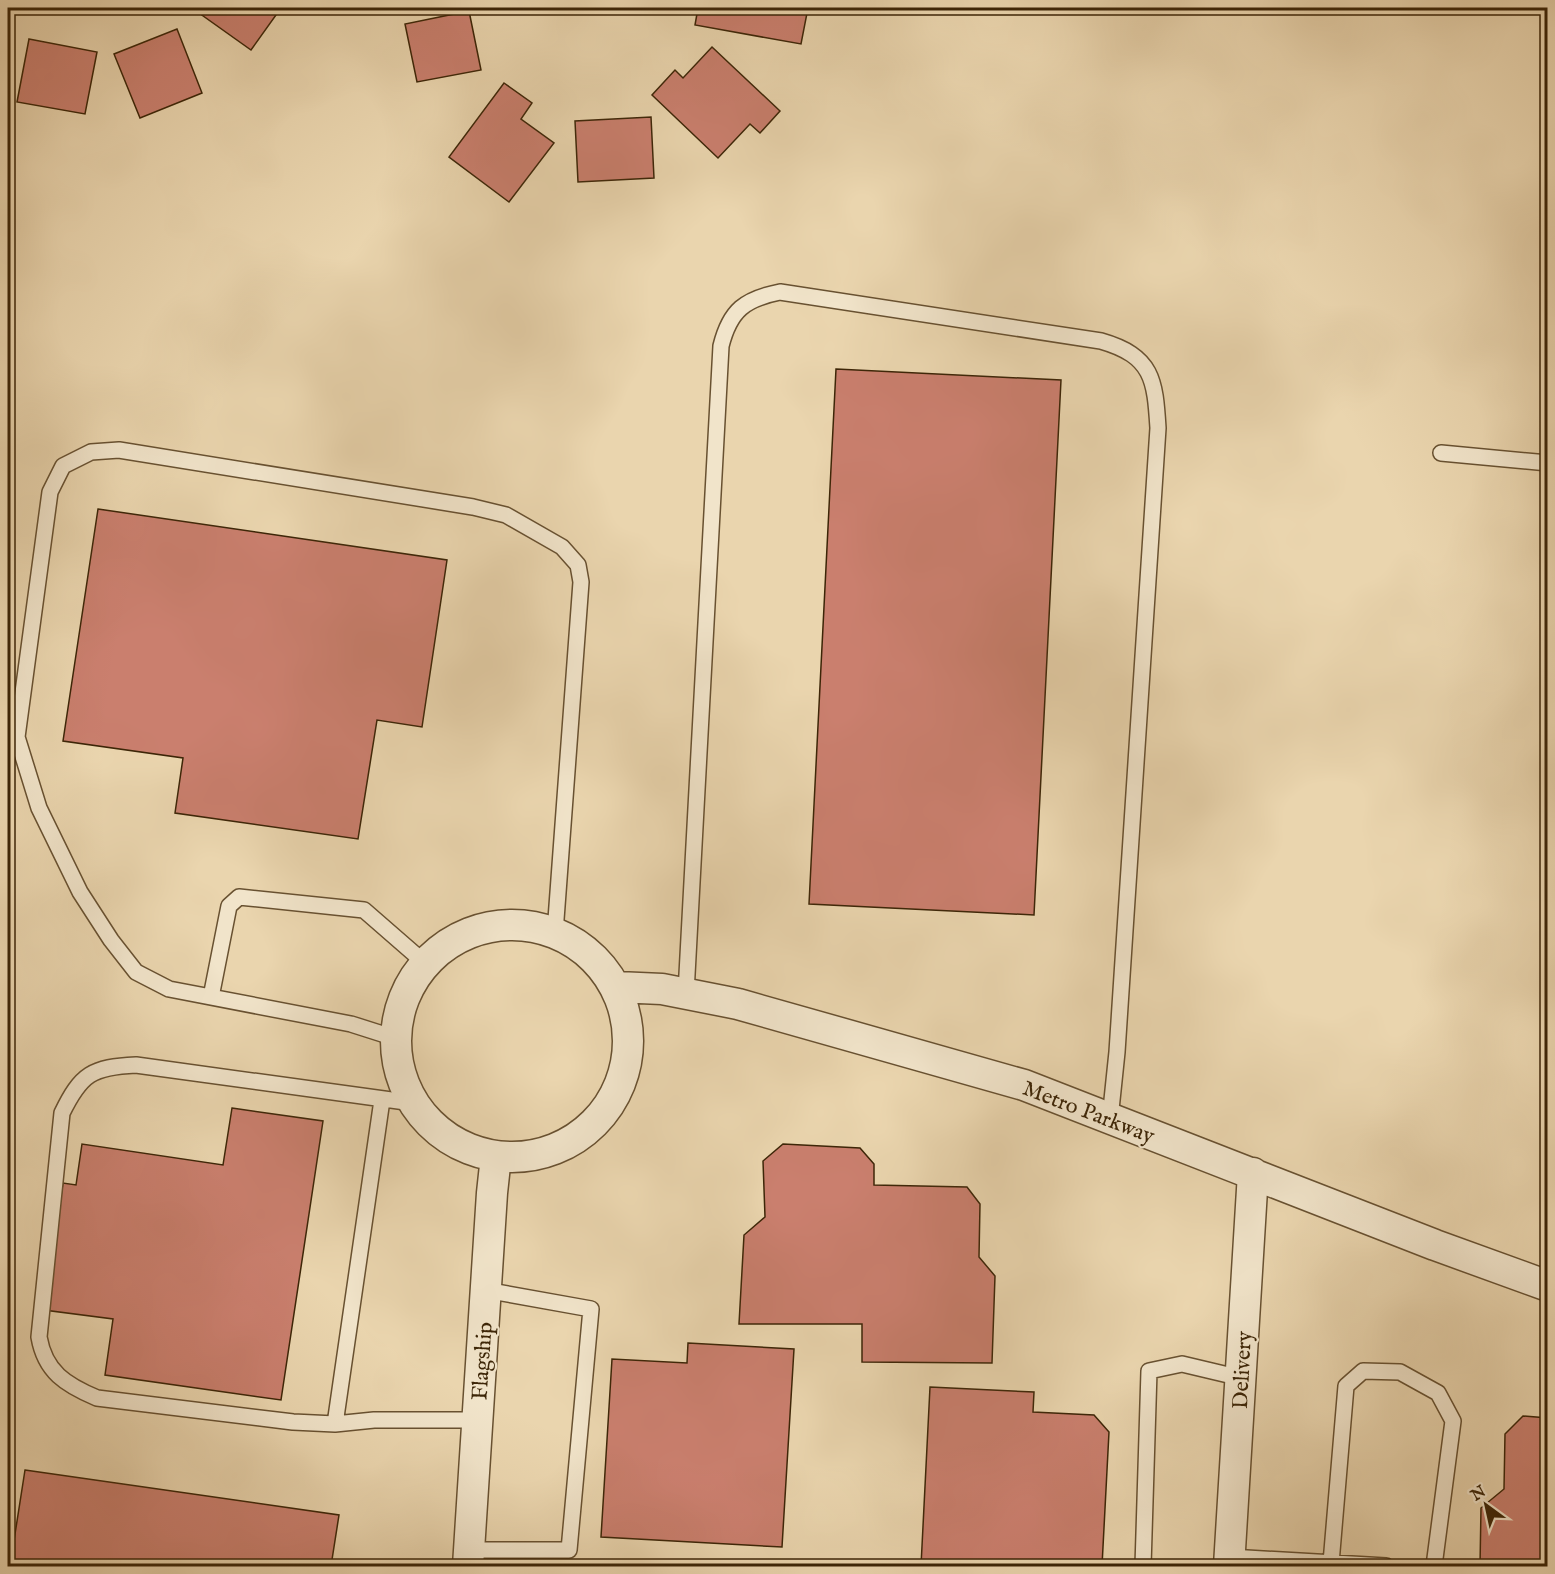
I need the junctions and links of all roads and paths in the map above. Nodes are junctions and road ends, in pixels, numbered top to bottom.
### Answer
1 (1441, 453) dead end
2 (1548, 463) edge
3 (555, 933) junction
4 (426, 964) junction
5 (617, 987) junction
6 (686, 993) junction
7 (211, 997) junction
8 (395, 1038) junction
9 (382, 1100) junction
10 (413, 1102) junction
11 (1110, 1119) junction
12 (496, 1156) junction
13 (1253, 1173) junction
14 (1548, 1286) edge
15 (485, 1290) junction
16 (1241, 1378) junction
17 (477, 1420) junction
18 (334, 1424) junction
19 (468, 1558) edge
20 (1230, 1562) edge
21 (1330, 1563) junction
22 (1143, 1566) edge
23 (1386, 1566) edge
24 (1432, 1566) edge

1 - 2 lane
3 - 4 street
3 - 5 street
3 - 7 lane
4 - 7 lane
4 - 8 street
5 - 6 street, Metro Parkway
5 - 12 street
6 - 11 street, Metro Parkway
6 - 11 lane
7 - 8 lane
8 - 10 street
9 - 10 lane
9 - 18 lane
9 - 18 lane
10 - 12 street
11 - 13 street, Metro Parkway
12 - 15 street, Flagship
13 - 14 street, Metro Parkway
13 - 16 street, Delivery
15 - 17 street, Flagship
15 - 19 lane
16 - 20 street, Delivery
16 - 22 lane
17 - 18 lane
17 - 19 street, Flagship
20 - 21 lane
21 - 23 lane
21 - 24 lane

